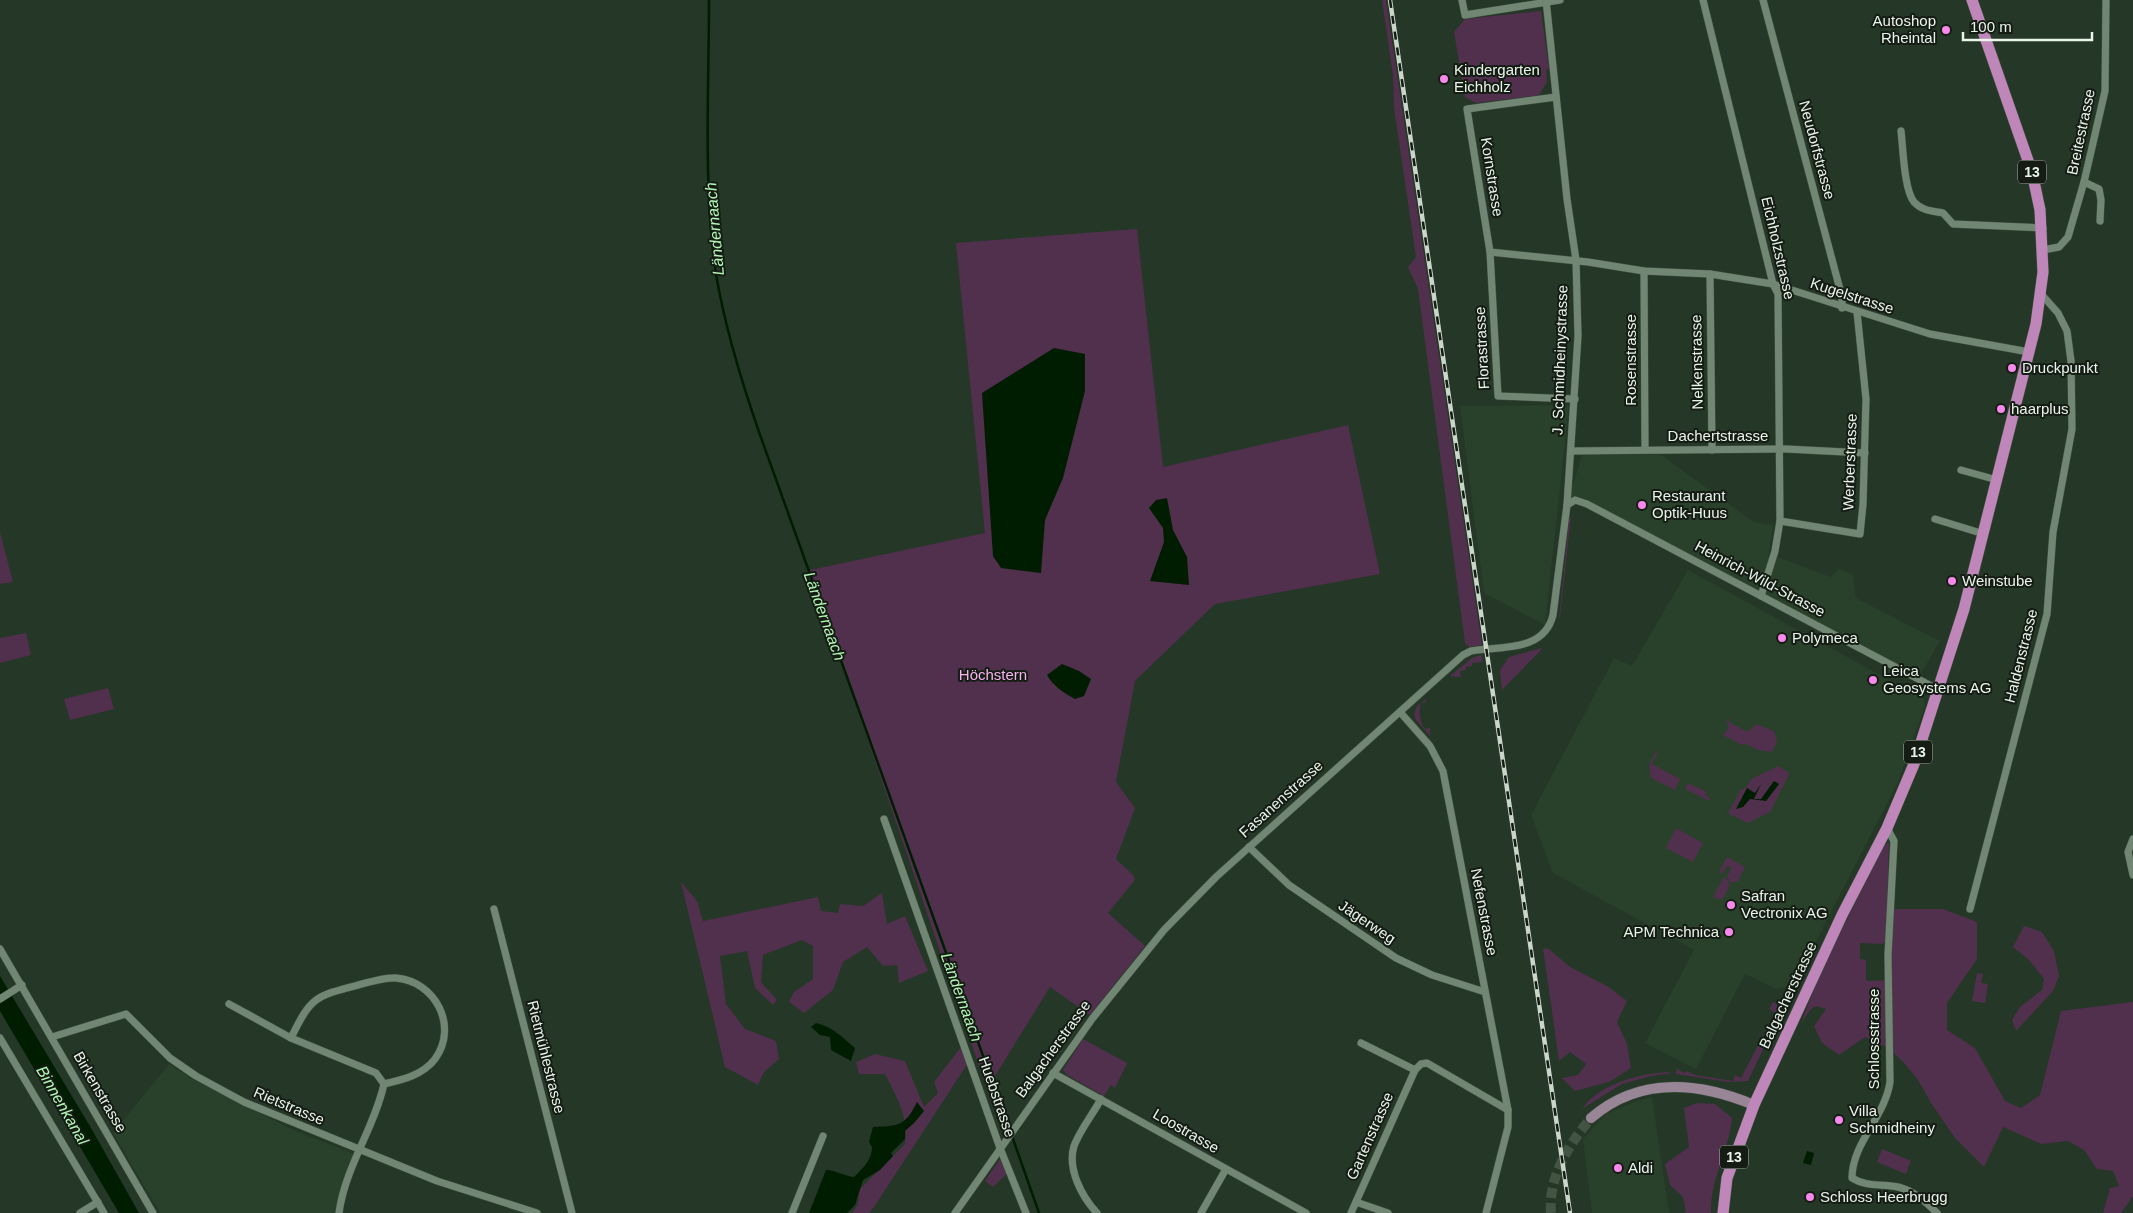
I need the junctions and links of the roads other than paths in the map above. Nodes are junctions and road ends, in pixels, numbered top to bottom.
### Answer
1 (1462, 0) edge
2 (1560, 0) edge
3 (1703, 0) edge
4 (1763, 0) edge
5 (1972, 0) edge
6 (2106, 0) edge
7 (1546, 2) edge
8 (1556, 97) junction
9 (1901, 131) dead end
10 (2084, 182) junction
11 (2100, 220) dead end
12 (2043, 228) junction
13 (2043, 250) junction
14 (1490, 252) junction
15 (1576, 260) junction
16 (1644, 271) junction
17 (1710, 274) junction
18 (1773, 284) junction
19 (2042, 294) junction
20 (1842, 308) junction
21 (1857, 312) junction
22 (2029, 352) junction
23 (1574, 399) junction
24 (1646, 449) junction
25 (1571, 450) junction
26 (1712, 450) junction
27 (1779, 450) junction
28 (1865, 453) junction
29 (1960, 470) dead end
30 (1997, 480) junction
31 (1567, 505) junction
32 (1935, 519) dead end
33 (1780, 521) junction
34 (1984, 534) junction
35 (1761, 596) junction
36 (1939, 690) junction
37 (1400, 712) junction
38 (884, 819) dead end
39 (1887, 828) junction
40 (2133, 839) edge
41 (1249, 847) junction
42 (2133, 875) edge
43 (494, 909) dead end
44 (1184, 909) joint
45 (1970, 909) dead end
46 (0, 949) edge
47 (20, 987) junction
48 (1485, 992) junction
49 (0, 999) edge
50 (229, 1004) dead end
51 (52, 1037) junction
52 (0, 1038) edge
53 (291, 1038) junction
54 (1361, 1043) dead end
55 (1415, 1070) junction
56 (1053, 1073) junction
57 (384, 1084) junction
58 (1101, 1099) junction
59 (1754, 1106) junction
60 (1508, 1110) junction
61 (1591, 1118) tunnel mouth
62 (823, 1136) dead end
63 (1002, 1145) junction
64 (360, 1150) junction
65 (1226, 1169) junction
66 (98, 1202) junction
67 (1356, 1202) junction
68 (80, 1213) edge
69 (104, 1213) edge
70 (154, 1213) edge
71 (339, 1213) edge
72 (537, 1213) edge
73 (572, 1213) edge
74 (792, 1213) edge
75 (954, 1213) edge
76 (1026, 1213) edge
77 (1097, 1213) edge
78 (1201, 1213) edge
79 (1306, 1213) edge
80 (1351, 1213) edge
81 (1388, 1213) edge
82 (1486, 1213) edge
83 (1723, 1213) edge
84 (1937, 1213) edge

1 - 7 street
2 - 7 street
3 - 18 street, Eichholzstrasse
4 - 20 street, Neudorfstrasse
5 - 12 main road, 13
6 - 10 street, Breitestrasse
7 - 8 street, J. Schmidheinystrasse
8 - 14 street, Kornstrasse
8 - 15 street, J. Schmidheinystrasse
9 - 12 street
10 - 11 street
10 - 13 street, Breitestrasse
12 - 13 main road, 13
13 - 19 main road, 13
14 - 15 street
14 - 23 street, Florastrasse
15 - 16 street, Kugelstrasse
15 - 23 street, J. Schmidheinystrasse
16 - 17 street, Kugelstrasse
16 - 24 street, Rosenstrasse
17 - 18 street, Kugelstrasse
17 - 26 street, Nelkenstrasse
18 - 20 street, Kugelstrasse
18 - 27 street, Eichholzstrasse
19 - 22 main road, 13
19 - 45 street, Haldenstrasse
20 - 21 street, Kugelstrasse
21 - 22 street, Kugelstrasse
21 - 28 street, Werberstrasse
22 - 30 main road, Balgacherstrasse / 13
23 - 25 street, J. Schmidheinystrasse
24 - 25 street, Dachertstrasse
24 - 26 street, Dachertstrasse
25 - 31 street, J. Schmidheinystrasse
26 - 27 street, Dachertstrasse
27 - 28 street, Dachertstrasse
27 - 33 street, Eichholzstrasse
28 - 33 street, Werberstrasse
29 - 30 street
30 - 34 main road, Balgacherstrasse / 13
31 - 35 street, Heinrich-Wild-Strasse
31 - 37 street, J. Schmidheinystrasse
32 - 34 street
33 - 35 street, Eichholzstrasse
34 - 36 main road, Balgacherstrasse / 13
35 - 36 street, Heinrich-Wild-Strasse
36 - 39 main road, Balgacherstrasse / 13
37 - 41 street, Fasanenstrasse
37 - 48 street, Nefenstrasse
38 - 63 street, Huebstrasse
39 - 59 main road, Balgacherstrasse / 13
39 - 84 street, Schlossstrasse
40 - 42 street
41 - 44 street, Fasanenstrasse
41 - 48 street, Jägerweg
43 - 73 street, Rietmühlestrasse
44 - 56 street, Balgacherstrasse
46 - 47 street, Birkenstrasse
47 - 49 street
47 - 51 street, Birkenstrasse
48 - 60 street, Nefenstrasse
50 - 53 street
51 - 64 street, Rietstrasse
51 - 70 street, Birkenstrasse
52 - 66 street
53 - 57 street
53 - 57 street
54 - 55 street
55 - 60 street
55 - 67 street, Gartenstrasse
56 - 58 street, Loostrasse
56 - 63 street, Balgacherstrasse
57 - 64 street
58 - 65 street, Loostrasse
58 - 77 street
59 - 61 main road
59 - 83 main road, Balgacherstrasse / 13
60 - 82 street, Nefenstrasse
62 - 74 street
63 - 75 street, Balgacherstrasse
63 - 76 street, Huebstrasse
64 - 71 street
64 - 72 street, Rietstrasse
65 - 78 street
65 - 79 street, Loostrasse
66 - 68 street
66 - 69 street
67 - 80 street, Gartenstrasse
67 - 81 street

